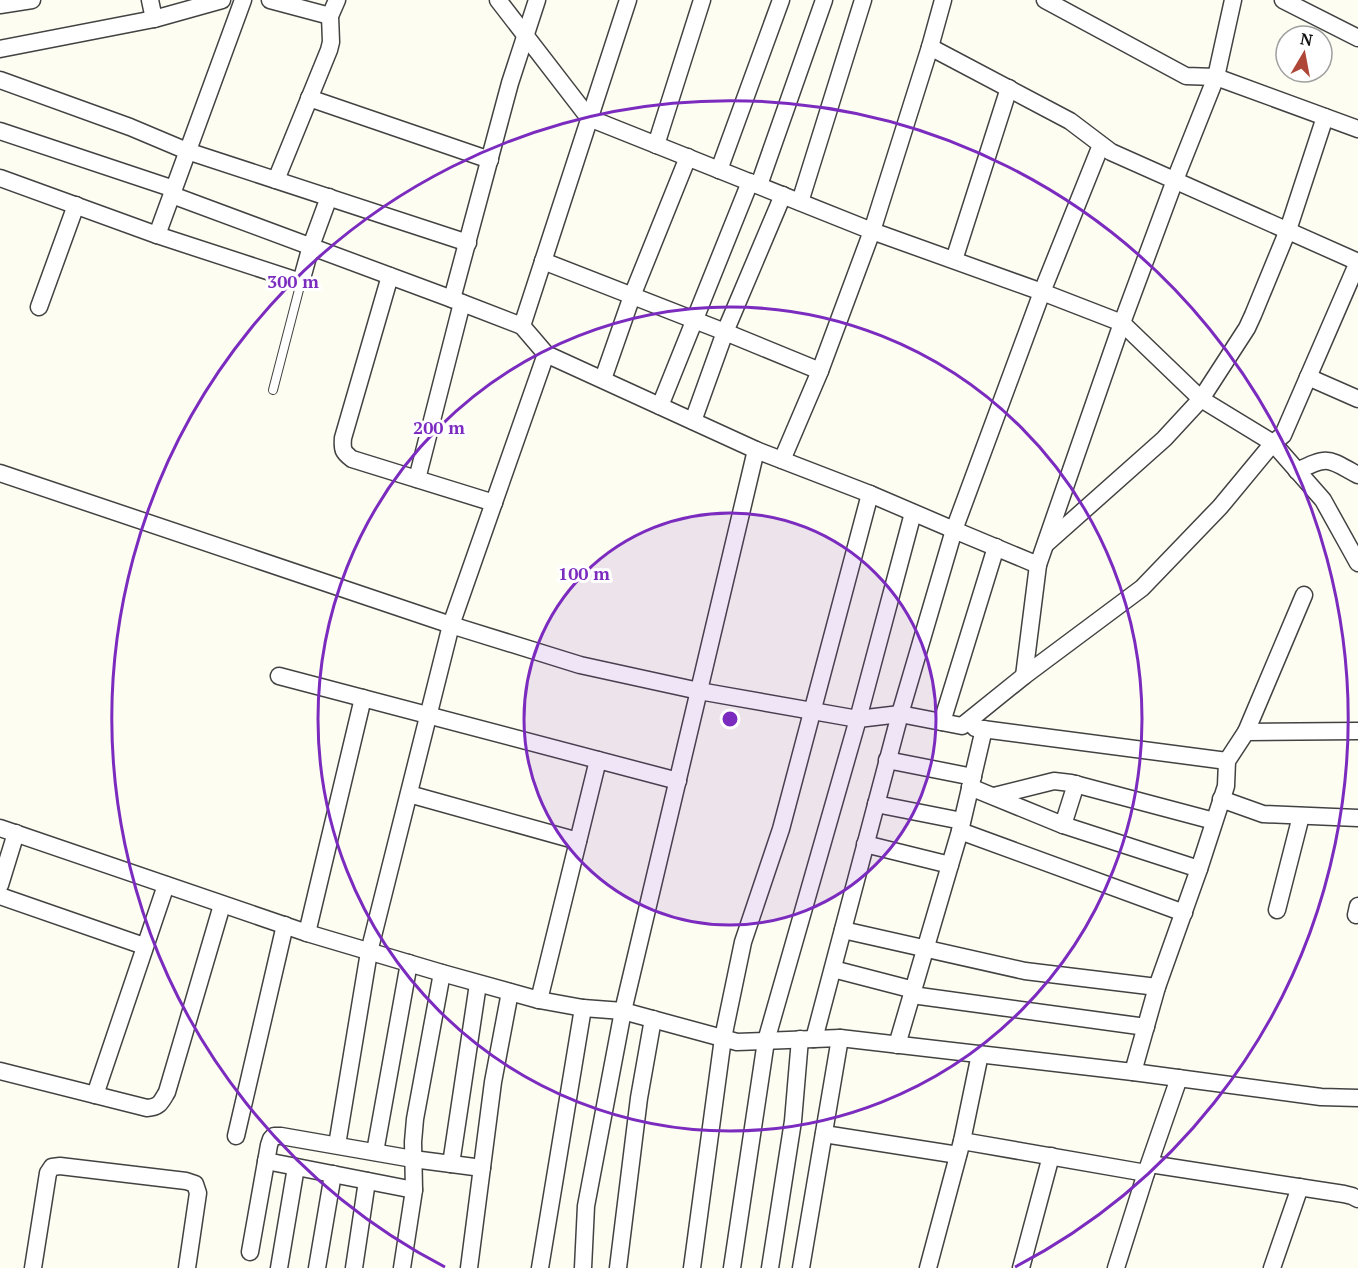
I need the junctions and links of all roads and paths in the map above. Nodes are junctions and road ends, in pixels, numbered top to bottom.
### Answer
1 (32, 0) edge
2 (150, 0) edge
3 (222, 0) edge
4 (243, 0) edge
5 (270, 0) edge
6 (337, 0) edge
7 (498, 0) edge
8 (537, 0) edge
9 (628, 0) edge
10 (702, 0) edge
11 (781, 0) edge
12 (824, 0) edge
13 (863, 0) edge
14 (943, 0) edge
15 (1045, 0) edge
16 (1233, 0) edge
17 (1283, 0) edge
18 (296, 3) edge
19 (0, 5) edge
20 (330, 16) junction
21 (154, 19) junction
22 (525, 35) junction
23 (1358, 38) edge
24 (930, 46) junction
25 (0, 49) edge
26 (1215, 77) junction
27 (0, 80) edge
28 (1009, 88) junction
29 (309, 98) junction
30 (1325, 117) junction
31 (589, 118) junction
32 (1358, 129) edge
33 (0, 131) edge
34 (656, 145) junction
35 (1101, 145) junction
36 (187, 151) junction
37 (688, 158) junction
38 (490, 160) junction
39 (719, 170) junction
40 (0, 178) edge
41 (276, 180) junction
42 (1175, 180) junction
43 (754, 184) junction
44 (173, 192) junction
45 (783, 195) junction
46 (329, 197) junction
47 (800, 202) junction
48 (76, 205) junction
49 (872, 231) junction
50 (1288, 231) junction
51 (157, 235) junction
52 (468, 243) junction
53 (311, 246) junction
54 (954, 260) junction
55 (543, 261) junction
56 (390, 276) junction
57 (301, 282) junction
58 (1042, 292) junction
59 (632, 296) junction
60 (457, 301) junction
61 (39, 308) dead end
62 (695, 320) junction
63 (1122, 323) junction
64 (522, 326) junction
65 (725, 332) junction
66 (546, 354) junction
67 (820, 371) junction
68 (1308, 377) junction
69 (603, 380) junction
70 (273, 390) dead end
71 (1201, 399) junction
72 (1358, 399) edge
73 (660, 406) junction
74 (693, 421) junction
75 (1273, 443) junction
76 (756, 450) junction
77 (782, 460) junction
78 (1297, 471) junction
79 (0, 473) edge
80 (1358, 475) edge
81 (417, 479) junction
82 (870, 494) junction
83 (494, 503) junction
84 (913, 513) junction
85 (954, 530) junction
86 (1045, 544) junction
87 (996, 548) junction
88 (1358, 563) edge
89 (1038, 565) junction
90 (1304, 595) dead end
91 (451, 626) junction
92 (279, 676) dead end
93 (1024, 676) junction
94 (699, 691) junction
95 (363, 698) junction
96 (813, 711) junction
97 (900, 714) junction
98 (430, 716) junction
99 (858, 719) junction
100 (942, 722) junction
101 (962, 726) junction
102 (984, 729) junction
103 (1358, 731) edge
104 (1246, 732) junction
105 (598, 760) junction
106 (887, 760) junction
107 (1227, 761) junction
108 (678, 781) junction
109 (972, 782) junction
110 (1076, 784) junction
111 (409, 794) junction
112 (994, 796) junction
113 (1221, 799) junction
114 (876, 804) junction
115 (1301, 816) junction
116 (1358, 818) edge
117 (1215, 820) junction
118 (1063, 825) junction
119 (961, 826) junction
120 (0, 828) edge
121 (16, 833) junction
122 (578, 841) junction
123 (865, 844) junction
124 (950, 865) junction
125 (1199, 869) junction
126 (0, 885) edge
127 (166, 885) junction
128 (0, 896) edge
129 (222, 904) junction
130 (1277, 910) dead end
131 (1184, 913) junction
132 (285, 925) junction
133 (843, 930) junction
134 (307, 933) junction
135 (144, 946) junction
136 (926, 949) junction
137 (369, 952) junction
138 (409, 963) junction
139 (832, 969) junction
140 (441, 973) junction
141 (478, 984) junction
142 (1157, 987) junction
143 (510, 992) junction
144 (913, 992) junction
145 (539, 1000) junction
146 (583, 1008) junction
147 (623, 1011) junction
148 (653, 1019) junction
149 (1146, 1027) junction
150 (723, 1038) junction
151 (840, 1038) junction
152 (807, 1039) junction
153 (766, 1041) junction
154 (897, 1044) junction
155 (980, 1054) junction
156 (0, 1071) edge
157 (1133, 1072) junction
158 (1179, 1078) junction
159 (95, 1095) junction
160 (1358, 1098) edge
161 (824, 1134) junction
162 (236, 1136) dead end
163 (337, 1145) junction
164 (960, 1148) junction
165 (375, 1152) junction
166 (1051, 1156) junction
167 (413, 1159) junction
168 (266, 1161) junction
169 (451, 1164) junction
170 (296, 1167) junction
171 (482, 1168) junction
172 (1148, 1168) junction
173 (333, 1174) junction
174 (367, 1181) junction
175 (1300, 1187) junction
176 (414, 1190) junction
177 (1358, 1199) edge
178 (250, 1252) dead end
179 (1121, 1267) edge
180 (33, 1268) edge
181 (188, 1268) edge
182 (279, 1268) edge
183 (317, 1268) edge
184 (354, 1268) edge
185 (402, 1268) edge
186 (469, 1268) edge
187 (540, 1268) edge
188 (584, 1268) edge
189 (618, 1268) edge
190 (692, 1268) edge
191 (732, 1268) edge
192 (770, 1268) edge
193 (801, 1268) edge
194 (928, 1268) edge
195 (1021, 1268) edge
196 (1272, 1268) edge

1 - 19 street
2 - 21 street
3 - 21 street
4 - 36 street
5 - 18 street
6 - 20 street
7 - 22 street
8 - 22 street
9 - 31 street
10 - 34 street
11 - 39 street
12 - 43 street
13 - 47 street
14 - 24 street
15 - 26 street
16 - 26 street
17 - 23 street
18 - 20 street
20 - 29 street
21 - 25 street
22 - 31 street
22 - 38 street
24 - 28 street
24 - 49 street
26 - 30 street
26 - 42 street
27 - 36 street
28 - 35 street
28 - 54 street
29 - 38 street
29 - 41 street
30 - 32 street
30 - 50 street
31 - 34 street
31 - 55 street
33 - 44 street
34 - 37 street
35 - 42 street
35 - 58 street
36 - 41 street
36 - 44 street
37 - 39 street
37 - 59 street
38 - 52 street
39 - 43 street
40 - 48 street
41 - 46 street
42 - 50 street
42 - 63 street
43 - 45 street
43 - 62 street
44 - 51 street
44 - 53 street
45 - 47 street
45 - 65 street
46 - 52 street
46 - 53 street
47 - 49 street
48 - 51 street
48 - 61 street
49 - 54 street
49 - 67 street
50 - 68 street
50 - 71 street
51 - 57 street
52 - 60 street
53 - 56 street
53 - 57 street
54 - 58 street
55 - 59 street
55 - 64 street
56 - 60 street
56 - 81 street
57 - 70 lane
58 - 63 street
58 - 85 street
59 - 62 street
59 - 69 street
60 - 64 street
60 - 81 street
62 - 65 street
62 - 73 street
63 - 71 street
63 - 86 street
64 - 66 street
65 - 67 street
65 - 74 street
66 - 69 street
66 - 83 street
67 - 77 street
68 - 72 street
68 - 75 street
69 - 73 street
71 - 75 street
71 - 86 street
73 - 74 street
74 - 76 street
75 - 78 street
75 - 93 street
76 - 77 street
76 - 94 street
77 - 82 street
78 - 80 street
78 - 88 street
79 - 91 street
81 - 83 street
82 - 84 street
82 - 96 street
83 - 91 street
84 - 85 street
84 - 99 street
85 - 87 street
85 - 97 street
86 - 89 street
87 - 89 street
87 - 100 street
89 - 93 street
90 - 104 street
91 - 94 street
91 - 98 street
92 - 95 street
93 - 101 street
94 - 96 street
94 - 108 street
95 - 98 street
95 - 134 street
96 - 99 street
96 - 150 street
97 - 99 street
97 - 100 street
97 - 106 street
98 - 105 street
98 - 111 street
99 - 153 street
100 - 101 street
101 - 102 street
102 - 107 street
102 - 109 street
103 - 104 street
104 - 107 street
105 - 108 street
105 - 122 street
106 - 109 street
106 - 114 street
107 - 113 street
108 - 147 street
109 - 112 street
109 - 119 street
110 - 112 street
110 - 117 street
110 - 118 street
111 - 122 street
111 - 137 street
112 - 118 street
113 - 115 street
113 - 117 street
114 - 119 street
114 - 123 street
115 - 116 street
115 - 130 street
117 - 125 street
118 - 125 street
119 - 124 street
119 - 131 street
120 - 121 street
121 - 126 street
121 - 127 street
122 - 145 street
123 - 124 street
123 - 133 street
124 - 136 street
125 - 131 street
127 - 129 street
127 - 135 street
128 - 135 street
129 - 132 street
129 - 159 street
131 - 142 street
132 - 134 street
132 - 162 street
133 - 136 street
133 - 139 street
134 - 137 street
135 - 159 street
136 - 142 street
136 - 144 street
137 - 138 street
137 - 163 street
138 - 140 street
138 - 165 street
139 - 144 street
139 - 152 street
140 - 141 street
140 - 167 street
141 - 143 street
141 - 169 street
142 - 149 street
143 - 145 street
143 - 171 street
144 - 149 street
144 - 154 street
145 - 146 street
146 - 147 street
146 - 187 street
147 - 148 street
147 - 188 street
148 - 150 street
148 - 189 street
149 - 157 street
150 - 153 street
150 - 190 street
151 - 152 street
151 - 154 street
151 - 161 street
152 - 153 street
152 - 192 street
153 - 191 street
154 - 155 street
155 - 157 street
155 - 164 street
156 - 159 street
157 - 158 street
158 - 160 street
158 - 172 street
161 - 164 street
161 - 193 street
163 - 165 street
163 - 168 street
164 - 166 street
164 - 194 street
165 - 167 street
166 - 172 street
166 - 195 street
167 - 169 street
167 - 176 street
168 - 170 street
168 - 178 street
169 - 171 street
170 - 173 street
170 - 182 street
171 - 186 street
172 - 175 street
172 - 179 street
173 - 174 street
173 - 183 street
174 - 176 street
174 - 184 street
175 - 177 street
175 - 196 street
176 - 185 street
180 - 181 street

